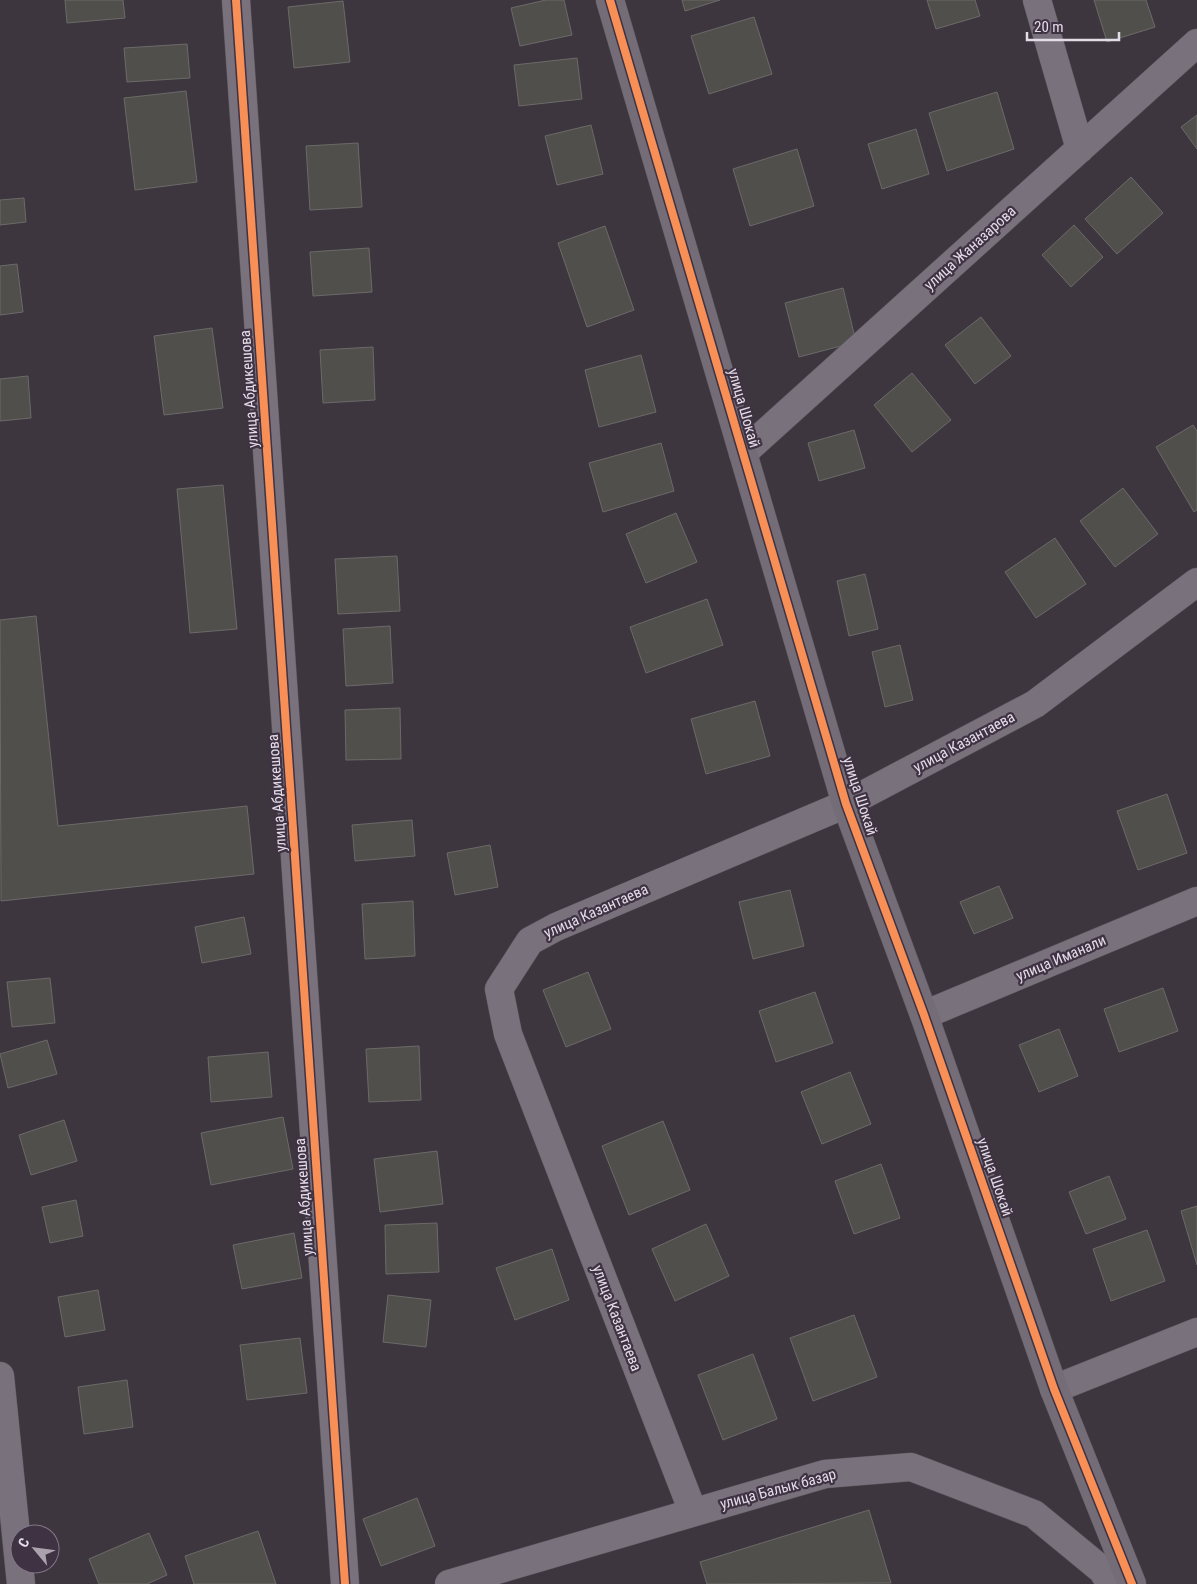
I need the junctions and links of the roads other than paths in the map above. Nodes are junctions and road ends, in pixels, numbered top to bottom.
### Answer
1 (236, 0) edge
2 (610, 0) edge
3 (1037, 0) edge
4 (1197, 43) edge
5 (1080, 149) junction
6 (743, 454) junction
7 (1197, 582) edge
8 (846, 804) junction
9 (1197, 901) edge
10 (924, 1015) junction
11 (1197, 1332) edge
12 (0, 1376) edge
13 (1054, 1389) junction
14 (692, 1512) junction
15 (21, 1584) edge
16 (344, 1584) edge
17 (449, 1584) edge
18 (1111, 1584) edge
19 (1132, 1584) edge

1 - 16 street, улица Абдикешова
2 - 6 street, улица Шокай
3 - 5 street
4 - 5 street, улица Жаназарова
5 - 6 street, улица Жаназарова
6 - 8 street, улица Шокай
7 - 8 street, улица Казантаева
8 - 10 street, улица Шокай
8 - 14 street, улица Казантаева
9 - 10 street, улица Иманали
10 - 13 street, улица Шокай
11 - 13 street
12 - 15 street
13 - 19 street, улица Шокай
14 - 17 street, улица Балык базар
14 - 18 street, улица Балык базар

